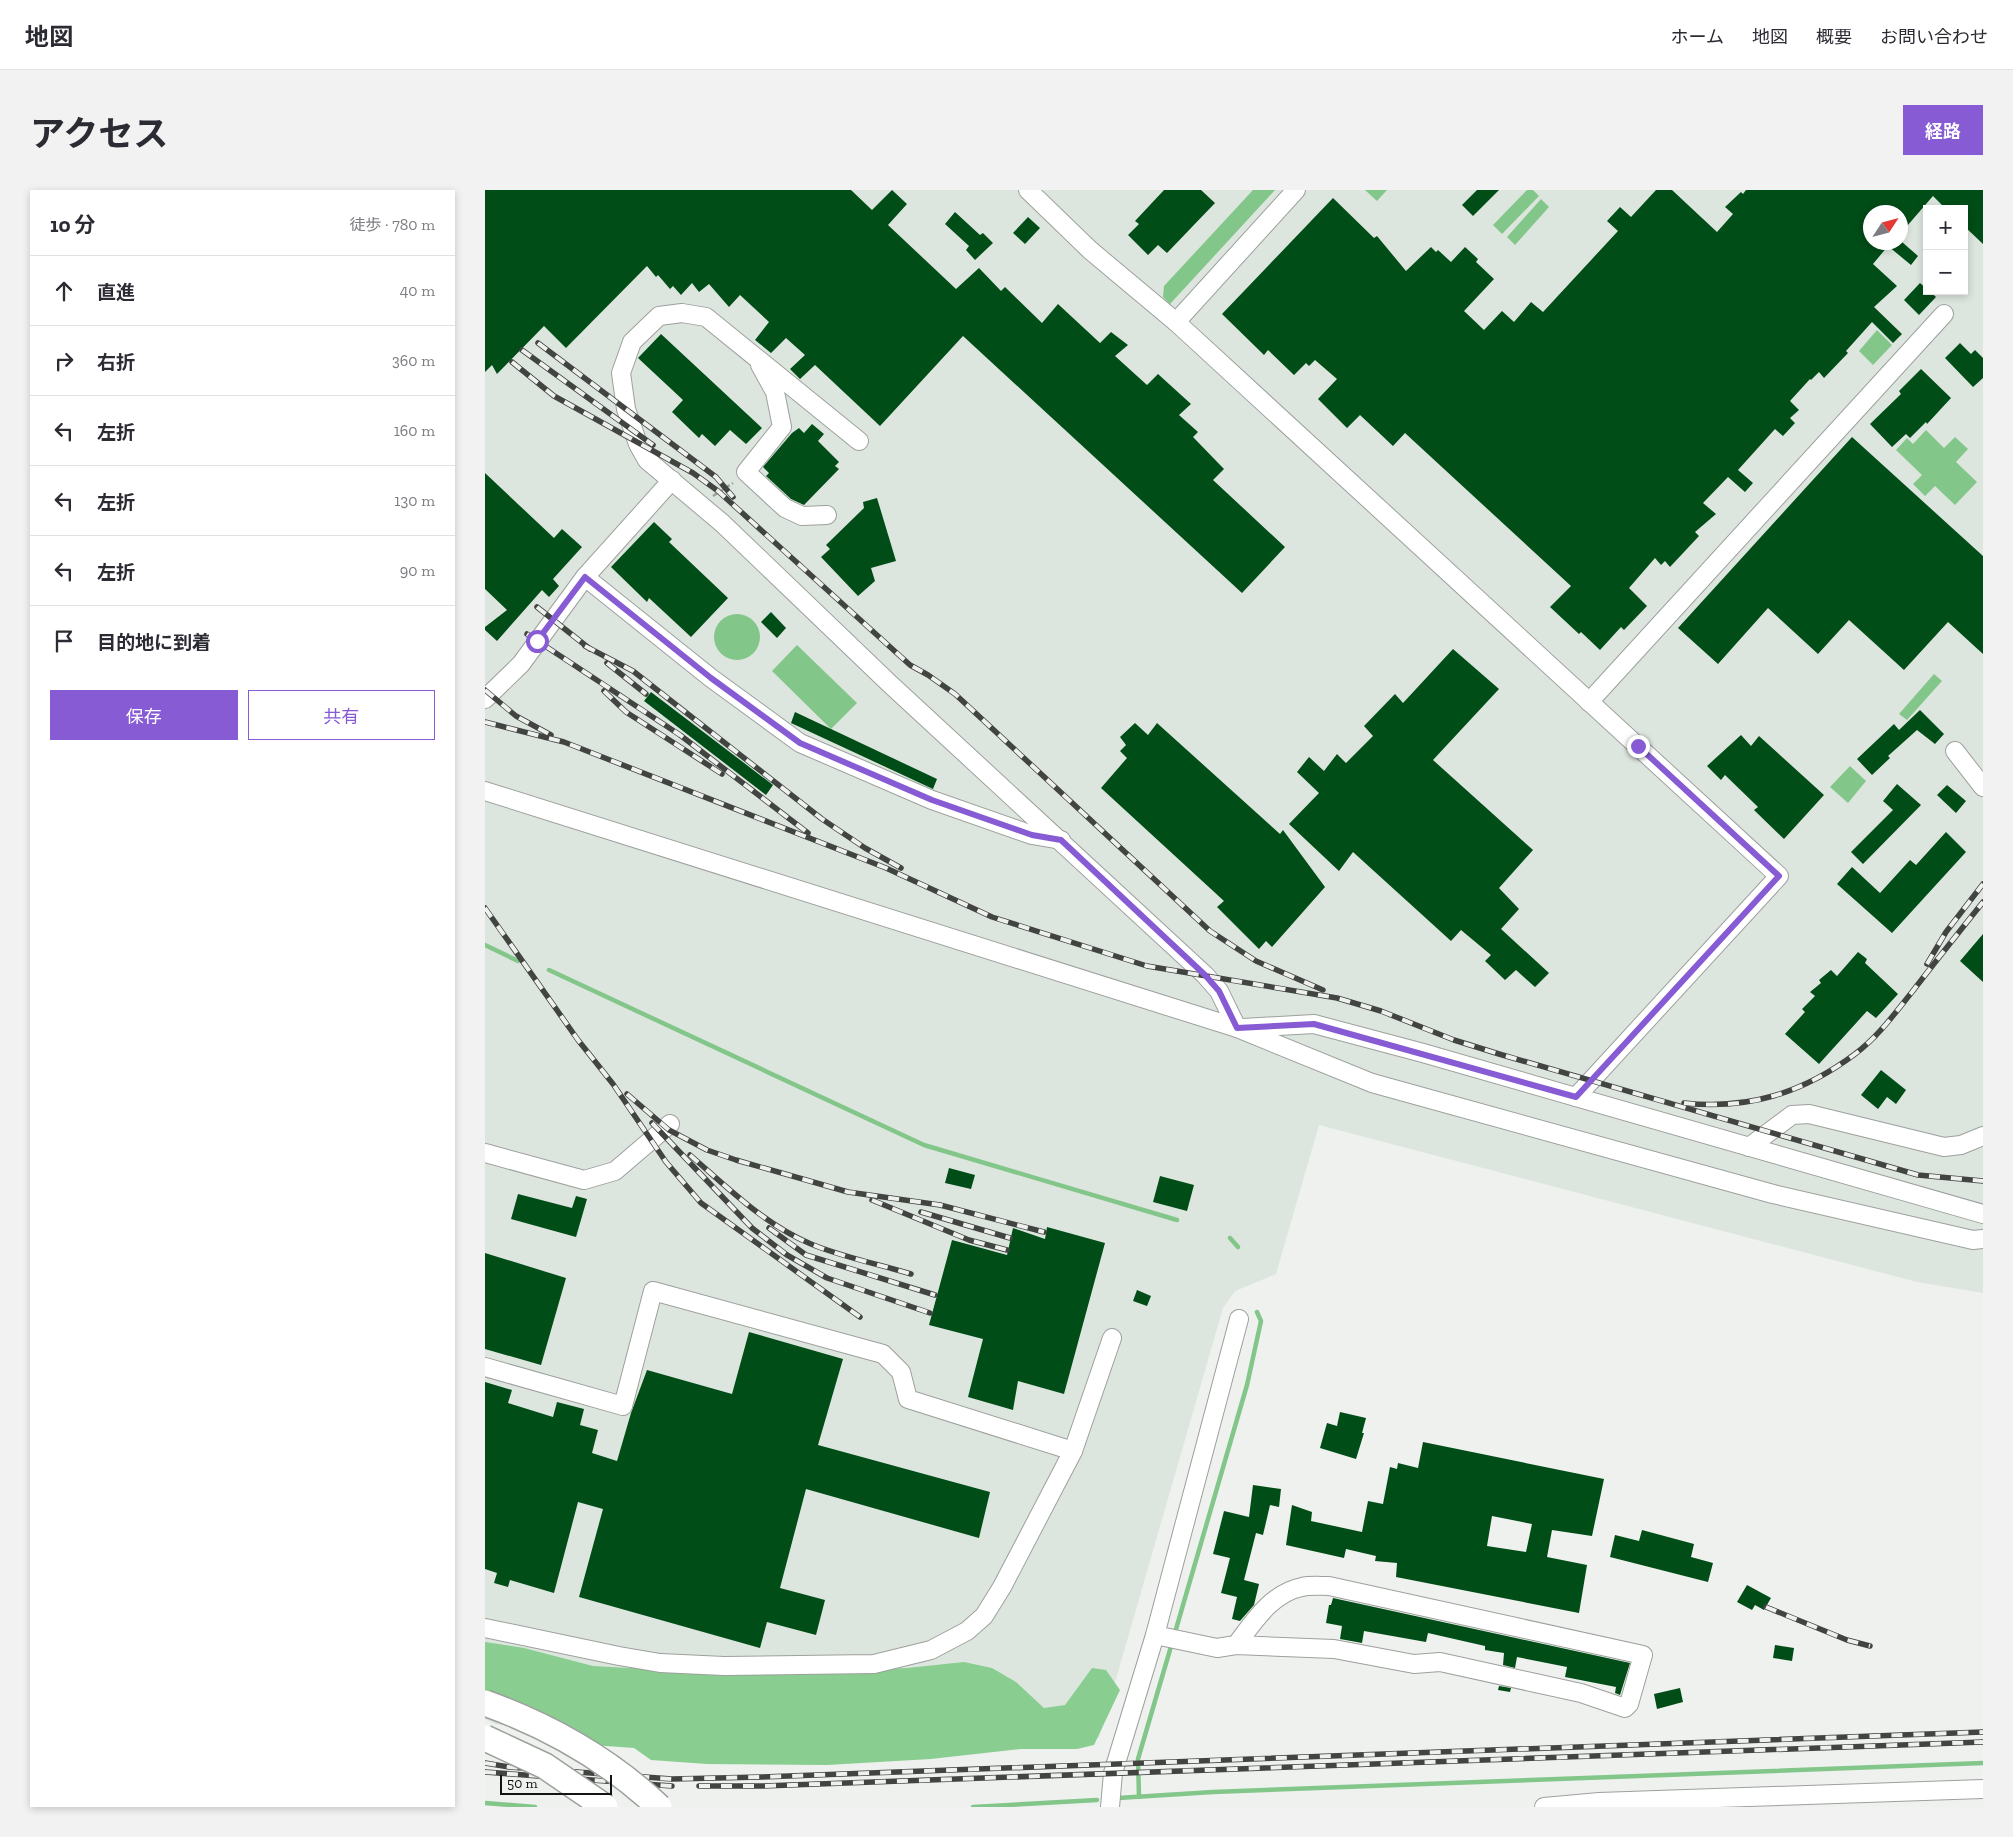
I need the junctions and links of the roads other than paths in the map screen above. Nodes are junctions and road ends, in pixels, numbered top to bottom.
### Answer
1 (1028, 190) edge
2 (1296, 190) edge
3 (1944, 314) dead end
4 (1176, 322) junction
5 (758, 360) junction
6 (859, 441) dead end
7 (672, 480) junction
8 (827, 515) dead end
9 (585, 577) junction
10 (485, 699) edge
11 (1589, 702) junction
12 (1955, 751) dead end
13 (1983, 788) edge
14 (485, 791) edge
15 (1061, 840) junction
16 (1237, 1028) junction
17 (1576, 1097) junction
18 (670, 1124) dead end
19 (1983, 1136) edge
20 (1749, 1146) junction
21 (485, 1152) edge
22 (1983, 1214) edge
23 (1983, 1239) edge
24 (1239, 1320) dead end
25 (1112, 1338) dead end
26 (485, 1367) edge
27 (1073, 1451) junction
28 (485, 1628) edge
29 (1166, 1638) junction
30 (1236, 1645) junction
31 (485, 1703) edge
32 (485, 1716) edge
33 (485, 1738) edge
34 (485, 1742) edge
35 (1983, 1789) edge
36 (578, 1807) edge
37 (605, 1807) edge
38 (636, 1807) edge
39 (659, 1807) edge
40 (1110, 1807) edge
41 (1544, 1807) edge

1 - 4 street
2 - 4 street
3 - 11 street
4 - 11 street
5 - 6 street
5 - 7 street
5 - 8 street
7 - 9 street
7 - 15 street
9 - 10 street
9 - 15 street
11 - 17 street
12 - 13 street
14 - 16 street
15 - 16 street
16 - 17 street
16 - 23 street
17 - 20 street
18 - 21 street
19 - 20 street
20 - 22 street
24 - 29 street
25 - 27 street
26 - 27 street
27 - 28 street
29 - 30 street
29 - 40 street
30 - 30 street
31 - 39 highway, bridge
32 - 38 highway
33 - 37 highway, bridge
34 - 36 highway
35 - 41 street

